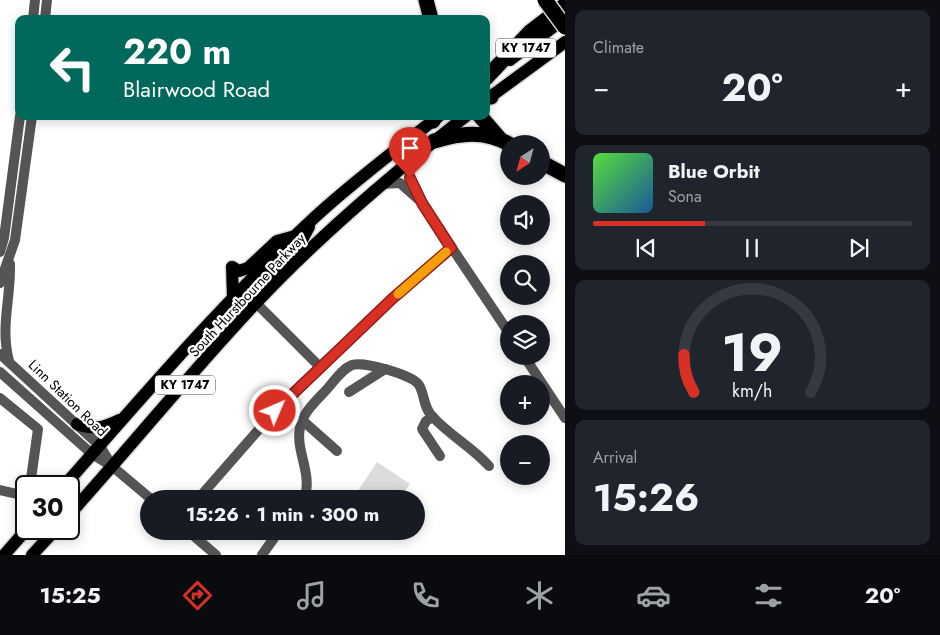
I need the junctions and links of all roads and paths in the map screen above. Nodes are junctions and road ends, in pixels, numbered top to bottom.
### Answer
1 (35, 0) edge
2 (47, 0) edge
3 (426, 0) edge
4 (544, 0) edge
5 (565, 5) edge
6 (33, 15) edge
7 (45, 15) edge
8 (430, 15) edge
9 (565, 18) edge
10 (565, 27) edge
11 (565, 42) edge
12 (490, 74) edge
13 (490, 75) edge
14 (490, 97) edge
15 (19, 120) edge
16 (31, 120) edge
17 (433, 120) edge
18 (461, 120) edge
19 (484, 120) edge
20 (500, 136) edge
21 (500, 140) edge
22 (434, 141) junction
23 (414, 158) junction
24 (550, 167) edge
25 (565, 175) edge
26 (381, 184) junction
27 (342, 192) junction
28 (422, 203) junction
29 (316, 216) junction
30 (339, 221) junction
31 (295, 236) junction
32 (451, 248) junction
33 (5, 254) edge
34 (0, 283) edge
35 (233, 298) junction
36 (256, 303) junction
37 (500, 320) edge
38 (0, 354) edge
39 (9, 361) junction
40 (530, 365) edge
41 (320, 368) junction
42 (384, 369) junction
43 (0, 372) edge
44 (349, 392) dead end
45 (0, 398) edge
46 (123, 417) junction
47 (433, 417) junction
48 (565, 418) edge
49 (302, 420) junction
50 (77, 424) junction
51 (96, 450) junction
52 (337, 451) dead end
53 (440, 456) dead end
54 (489, 466) dead end
55 (113, 467) junction
56 (32, 475) edge
57 (74, 475) edge
58 (0, 490) edge
59 (140, 490) edge
60 (206, 490) edge
61 (306, 490) edge
62 (15, 494) edge
63 (80, 503) edge
64 (17, 540) edge
65 (46, 540) edge
66 (198, 540) edge
67 (270, 540) edge
68 (272, 540) edge
69 (4, 555) edge
70 (32, 555) edge
71 (216, 555) edge
72 (254, 555) edge
73 (262, 555) edge

1 - 6 street
2 - 7 street
3 - 8 highway
4 - 10 highway, bridge
5 - 12 highway
9 - 13 main road, KY 1747
11 - 14 main road, KY 1747
15 - 33 street
16 - 33 street
17 - 27 main road, South Hurstbourne Parkway / KY 1747
18 - 22 main road, South Hurstbourne Parkway / KY 1747
19 - 20 highway
21 - 22 highway
22 - 23 main road, South Hurstbourne Parkway / KY 1747
23 - 26 main road, South Hurstbourne Parkway / KY 1747
23 - 28 street
24 - 25 highway
26 - 28 street
26 - 30 main road, South Hurstbourne Parkway / KY 1747
27 - 29 main road, South Hurstbourne Parkway / KY 1747
27 - 30 main road
28 - 32 street
29 - 31 main road, South Hurstbourne Parkway / KY 1747
29 - 36 main road
30 - 36 main road, South Hurstbourne Parkway / KY 1747
31 - 35 main road, South Hurstbourne Parkway / KY 1747
31 - 35 main road
32 - 37 street
32 - 41 street
33 - 34 street
33 - 39 street
35 - 46 main road, South Hurstbourne Parkway / KY 1747
36 - 41 street
36 - 55 main road, South Hurstbourne Parkway / KY 1747
38 - 39 street, Linn Station Road
39 - 50 street, Linn Station Road
40 - 48 street
41 - 60 street
42 - 44 street
42 - 47 street
42 - 49 street
43 - 51 street
45 - 56 street
46 - 50 main road
46 - 51 main road, South Hurstbourne Parkway / KY 1747
47 - 53 street
47 - 54 street
49 - 52 street
49 - 61 street
50 - 51 street, Linn Station Road
51 - 55 street, Linn Station Road
51 - 57 main road, South Hurstbourne Parkway / KY 1747
55 - 59 street, Linn Station Road
55 - 63 main road, South Hurstbourne Parkway / KY 1747
58 - 62 street
64 - 69 main road
65 - 70 main road
66 - 71 street
67 - 72 street
68 - 73 street

